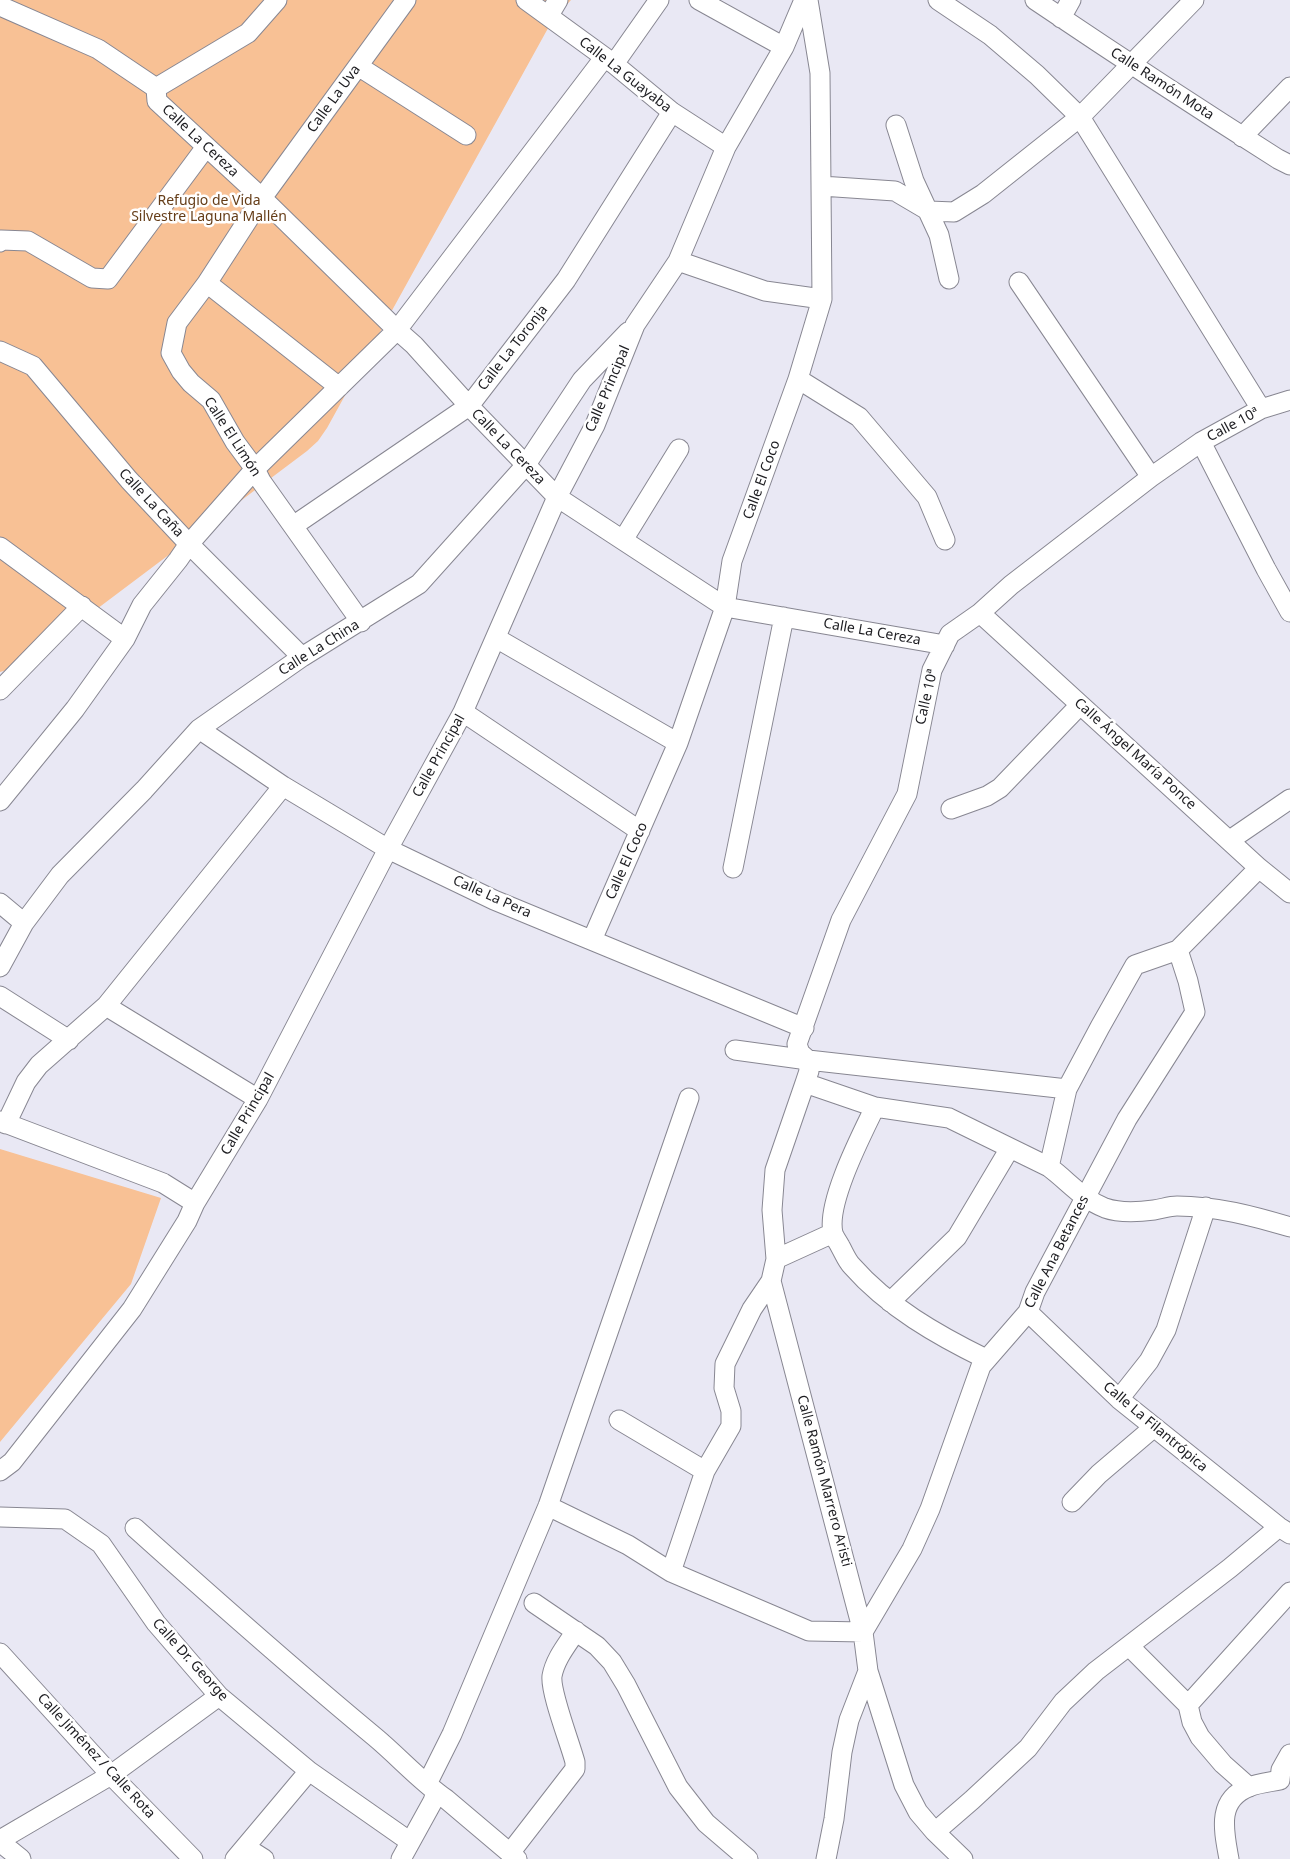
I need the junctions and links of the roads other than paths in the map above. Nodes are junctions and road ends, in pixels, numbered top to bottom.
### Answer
1 (277, 0) edge
2 (406, 0) edge
3 (526, 0) edge
4 (659, 0) edge
5 (700, 0) edge
6 (804, 0) edge
7 (808, 0) edge
8 (938, 0) edge
9 (1035, 0) edge
10 (1071, 0) edge
11 (1194, 0) edge
12 (0, 6) edge
13 (553, 8) edge
14 (1061, 18) junction
15 (784, 47) junction
16 (609, 61) junction
17 (1130, 64) junction
18 (358, 66) junction
19 (1290, 87) edge
20 (157, 94) junction
21 (672, 112) junction
22 (1080, 117) junction
23 (896, 125) dead end
24 (466, 135) dead end
25 (1242, 137) junction
26 (206, 147) junction
27 (726, 147) junction
28 (1290, 165) edge
29 (821, 186) junction
30 (262, 198) junction
31 (928, 211) junction
32 (0, 242) edge
33 (678, 261) junction
34 (949, 279) dead end
35 (1019, 282) dead end
36 (207, 283) junction
37 (822, 299) junction
38 (634, 324) junction
39 (397, 330) junction
40 (0, 351) edge
41 (798, 379) junction
42 (339, 387) junction
43 (1290, 400) edge
44 (468, 406) junction
45 (1261, 409) junction
46 (1201, 442) junction
47 (679, 448) dead end
48 (525, 466) junction
49 (255, 469) junction
50 (1151, 477) junction
51 (557, 497) junction
52 (293, 526) junction
53 (624, 540) junction
54 (945, 540) dead end
55 (189, 544) junction
56 (0, 546) edge
57 (82, 606) junction
58 (725, 607) junction
59 (1290, 612) edge
60 (980, 613) junction
61 (784, 617) junction
62 (360, 622) junction
63 (496, 638) junction
64 (125, 640) junction
65 (945, 645) junction
66 (302, 657) junction
67 (0, 690) edge
68 (1080, 705) junction
69 (463, 712) junction
70 (199, 729) junction
71 (678, 743) junction
72 (283, 786) junction
73 (1290, 798) edge
74 (0, 801) edge
75 (951, 809) dead end
76 (640, 831) junction
77 (1230, 840) junction
78 (388, 849) junction
79 (732, 868) dead end
80 (1259, 868) junction
81 (1290, 893) edge
82 (0, 903) edge
83 (24, 923) junction
84 (592, 940) junction
85 (1178, 950) junction
86 (0, 967) edge
87 (0, 996) edge
88 (106, 1006) junction
89 (804, 1028) junction
90 (69, 1040) junction
91 (735, 1050) dead end
92 (808, 1060) junction
93 (805, 1083) junction
94 (1067, 1089) junction
95 (689, 1098) dead end
96 (258, 1099) junction
97 (876, 1107) junction
98 (3, 1122) edge
99 (1010, 1148) junction
100 (1049, 1167) junction
101 (1084, 1198) junction
102 (195, 1203) junction
103 (1206, 1207) junction
104 (1290, 1227) edge
105 (833, 1233) junction
106 (776, 1259) junction
107 (771, 1281) junction
108 (890, 1302) junction
109 (1028, 1312) junction
110 (986, 1359) junction
111 (1119, 1399) junction
112 (619, 1420) dead end
113 (1153, 1428) junction
114 (4, 1462) edge
115 (705, 1471) junction
116 (1072, 1502) dead end
117 (548, 1506) junction
118 (0, 1516) edge
119 (134, 1528) dead end
120 (1284, 1531) edge
121 (671, 1572) junction
122 (1290, 1592) edge
123 (534, 1603) dead end
124 (576, 1631) junction
125 (863, 1632) junction
126 (1129, 1646) junction
127 (0, 1652) edge
128 (868, 1671) junction
129 (219, 1696) junction
130 (1188, 1705) junction
131 (1290, 1754) edge
132 (309, 1771) junction
133 (111, 1775) junction
134 (1285, 1784) edge
135 (1249, 1787) junction
136 (432, 1788) junction
137 (935, 1832) junction
138 (0, 1841) edge
139 (409, 1841) junction
140 (240, 1853) edge
141 (514, 1856) edge
142 (21, 1859) edge
143 (193, 1859) edge
144 (264, 1859) edge
145 (401, 1859) edge
146 (748, 1859) edge
147 (826, 1859) edge
148 (963, 1859) edge
149 (1229, 1859) edge

1 - 20 street
2 - 18 street, Calle La Uva
3 - 13 street, Calle La Guayaba
4 - 16 street
5 - 15 street
6 - 15 street, Calle Principal
7 - 29 street, Calle El Coco
8 - 22 street
9 - 14 street, Calle Ramón Mota
10 - 14 street
11 - 17 street
12 - 20 street, Calle La Cereza
13 - 16 street, Calle La Guayaba
14 - 17 street, Calle Ramón Mota
15 - 27 street, Calle Principal
16 - 21 street, Calle La Guayaba
16 - 39 street
17 - 22 street
17 - 25 street, Calle Ramón Mota
18 - 24 street
18 - 30 street, Calle La Uva
19 - 25 street
20 - 26 street, Calle La Cereza
21 - 27 street, Calle La Guayaba
21 - 44 street, Calle La Toronja
22 - 31 street
22 - 45 street
23 - 31 street
25 - 28 street, Calle Ramón Mota
26 - 30 street, Calle La Cereza
26 - 32 street
27 - 33 street, Calle Principal
29 - 31 street
29 - 37 street, Calle El Coco
30 - 36 street, Calle El Limón
30 - 39 street, Calle La Cereza
31 - 34 street
33 - 37 street
33 - 38 street, Calle Principal
35 - 50 street
36 - 42 street
36 - 49 street, Calle El Limón
37 - 41 street, Calle El Coco
38 - 48 street, Calle La China
38 - 51 street, Calle Principal
39 - 42 street
39 - 44 street, Calle La Cereza
40 - 55 street, Calle La Caña
41 - 54 street
41 - 58 street, Calle El Coco
42 - 49 street
43 - 45 street, Calle 10ª
44 - 48 street, Calle La Cereza
44 - 52 street, Calle La Toronja
45 - 46 street, Calle 10ª
46 - 50 street, Calle 10ª
46 - 59 street
47 - 53 street
48 - 51 street, Calle La Cereza
48 - 62 street, Calle La China
49 - 52 street, Calle El Limón
49 - 55 street
50 - 60 street, Calle 10ª
51 - 53 street, Calle La Cereza
51 - 63 street, Calle Principal
52 - 62 street, Calle El Limón
53 - 58 street, Calle La Cereza
55 - 64 street
55 - 66 street, Calle La Caña
56 - 57 street
57 - 64 street
57 - 67 street
58 - 61 street, Calle La Cereza
58 - 71 street, Calle El Coco
60 - 65 street, Calle 10ª
60 - 68 street, Calle Ángel María Ponce
61 - 65 street, Calle La Cereza
61 - 79 street
62 - 66 street, Calle La China
63 - 69 street, Calle Principal
63 - 71 street
64 - 74 street
65 - 89 street, Calle 10ª
66 - 70 street, Calle La China
68 - 75 street
68 - 77 street, Calle Ángel María Ponce
69 - 76 street
69 - 78 street, Calle Principal
70 - 72 street, Calle La Pera
70 - 83 street, Calle La China
71 - 76 street, Calle El Coco
72 - 78 street, Calle La Pera
72 - 88 street
73 - 77 street
76 - 84 street, Calle El Coco
77 - 80 street, Calle Ángel María Ponce
78 - 84 street, Calle La Pera
78 - 96 street, Calle Principal
80 - 81 street, Calle Ángel María Ponce
80 - 85 street
82 - 83 street
83 - 86 street, Calle La China
84 - 89 street, Calle La Pera
85 - 94 street
85 - 101 street, Calle Ana Betances
87 - 90 street
88 - 90 street
88 - 96 street
89 - 92 street, Calle 10ª
90 - 98 street
91 - 92 street
92 - 93 street, Calle Ramón Marrero Aristi
92 - 94 street
93 - 97 street
93 - 106 street, Calle Ramón Marrero Aristi
94 - 100 street
95 - 117 street
96 - 102 street, Calle Principal
97 - 99 street
97 - 105 street
98 - 102 street
99 - 100 street
99 - 108 street
100 - 101 street
101 - 103 street
101 - 109 street, Calle Ana Betances
102 - 114 street, Calle Principal
103 - 104 street
103 - 111 street
105 - 106 street
105 - 108 street
106 - 107 street, Calle Ramón Marrero Aristi
107 - 115 street
107 - 125 street, Calle Ramón Marrero Aristi
108 - 110 street
109 - 110 street, Calle Ana Betances
109 - 111 street, Calle La Filantrópica
110 - 125 street, Calle Ana Betances
111 - 113 street, Calle La Filantrópica
112 - 115 street
113 - 116 street
113 - 120 street, Calle La Filantrópica
115 - 121 street
117 - 121 street
117 - 136 street
118 - 129 street, Calle Dr. George
119 - 136 street
120 - 126 street
121 - 125 street
122 - 130 street
123 - 124 street
124 - 141 street
124 - 146 street
125 - 128 street, Calle Ramón Marrero Aristi
126 - 130 street
126 - 137 street
127 - 133 street, Calle Jiménez / Calle Rota
128 - 137 street, Calle Ramón Marrero Aristi
128 - 147 street
129 - 132 street, Calle Dr. George
129 - 133 street
130 - 135 street
131 - 134 street
132 - 139 street, Calle Dr. George
132 - 140 street
133 - 138 street
133 - 143 street, Calle Jiménez / Calle Rota
134 - 135 street
135 - 149 street
136 - 139 street
136 - 141 street
137 - 148 street, Calle Ramón Marrero Aristi
138 - 142 street
139 - 145 street
140 - 144 street

